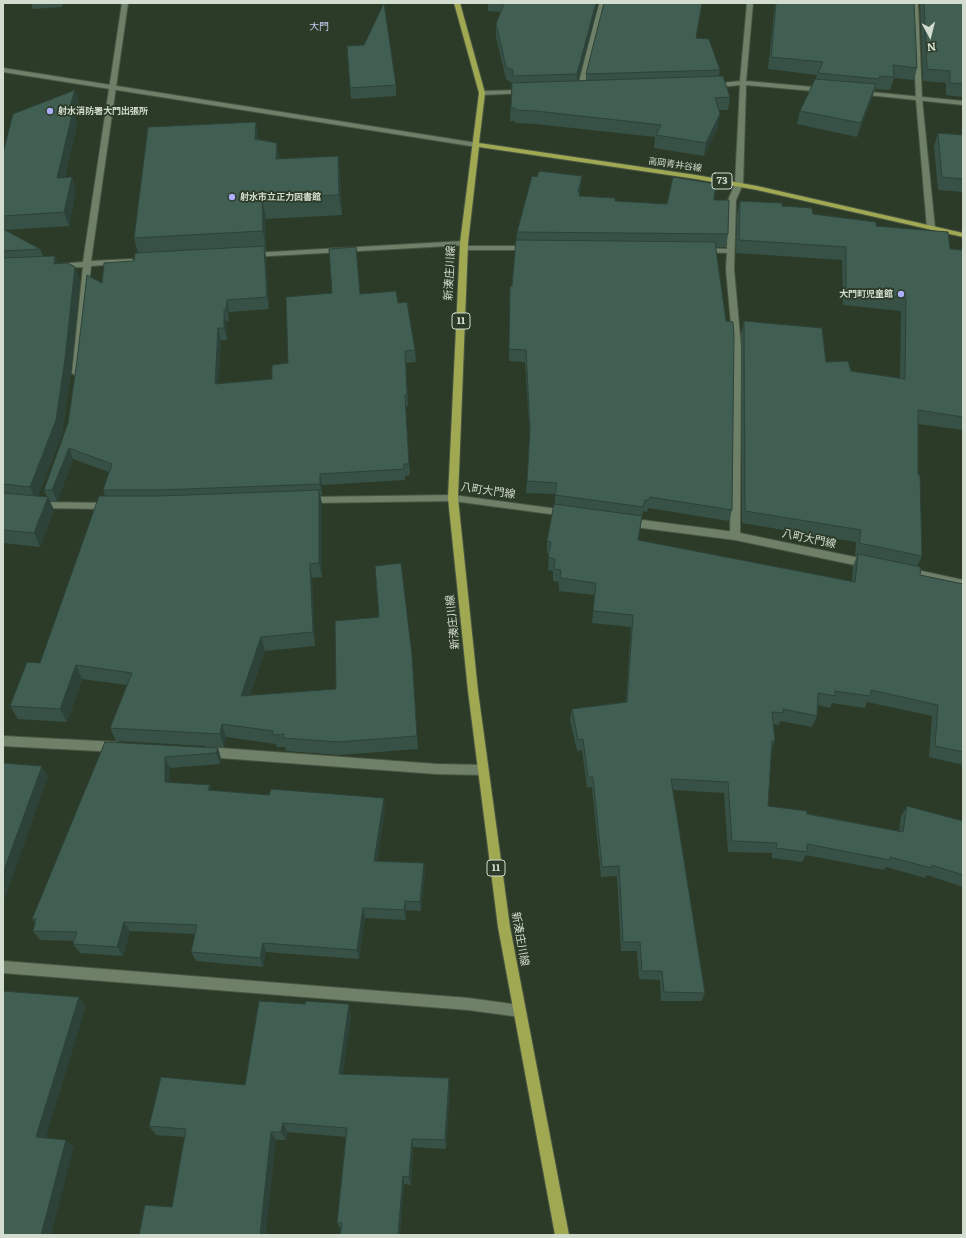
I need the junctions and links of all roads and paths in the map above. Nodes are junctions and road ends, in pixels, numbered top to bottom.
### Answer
1 (125, 3) edge
2 (457, 3) edge
3 (602, 3) edge
4 (750, 3) edge
5 (915, 3) edge
6 (3, 70) edge
7 (743, 83) junction
8 (704, 86) edge
9 (113, 87) junction
10 (580, 90) junction
11 (588, 90) edge
12 (833, 90) edge
13 (573, 91) edge
14 (534, 92) edge
15 (482, 93) junction
16 (856, 93) edge
17 (918, 99) junction
18 (963, 103) edge
19 (477, 145) junction
20 (739, 184) junction
21 (931, 228) junction
22 (963, 235) edge
23 (464, 245) junction
24 (533, 248) edge
25 (699, 250) edge
26 (730, 251) junction
27 (246, 255) edge
28 (142, 261) edge
29 (87, 264) junction
30 (49, 266) edge
31 (75, 381) edge
32 (453, 498) junction
33 (302, 500) edge
34 (26, 504) edge
35 (118, 506) edge
36 (576, 515) edge
37 (616, 520) edge
38 (735, 536) junction
39 (879, 566) edge
40 (902, 571) edge
41 (963, 584) edge
42 (3, 741) edge
43 (130, 748) edge
44 (194, 752) edge
45 (483, 770) junction
46 (3, 966) edge
47 (520, 1011) junction
48 (562, 1235) edge

1 - 9 street
2 - 15 main road, 新湊庄川線 / 11
3 - 10 street
4 - 7 street
5 - 17 street
6 - 9 street
7 - 8 street
7 - 12 street
7 - 20 street
9 - 19 street
9 - 29 street
10 - 11 street
10 - 13 street
14 - 15 street
15 - 19 main road, 新湊庄川線 / 11
16 - 17 street
17 - 18 street
17 - 21 street
19 - 20 main road, 高岡青井谷線 / 73
19 - 23 main road, 新湊庄川線 / 11
20 - 21 main road, 高岡青井谷線 / 73
20 - 26 street
21 - 22 main road, 高岡青井谷線 / 73
23 - 24 street
23 - 27 street
23 - 32 main road, 新湊庄川線 / 11
25 - 26 street
26 - 38 street
28 - 29 street
29 - 30 street
29 - 31 street
32 - 33 street, 八町大門線
32 - 36 street, 八町大門線
32 - 45 main road, 新湊庄川線 / 11
34 - 35 street
37 - 38 street, 八町大門線
38 - 39 street, 八町大門線
40 - 41 street
42 - 43 street
44 - 45 street
45 - 47 main road, 新湊庄川線 / 11
46 - 47 street
47 - 48 main road, 新湊庄川線 / 11

